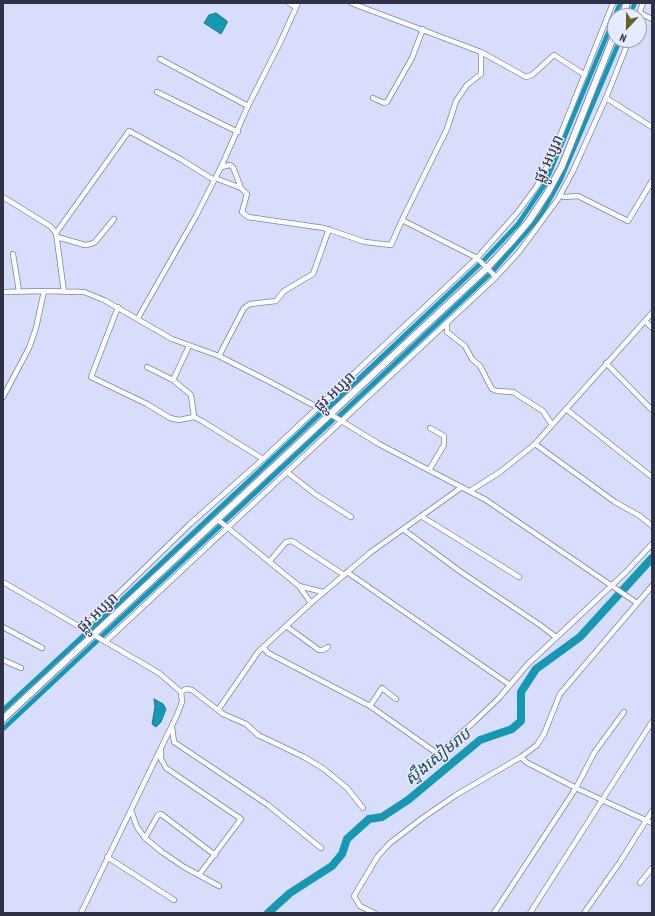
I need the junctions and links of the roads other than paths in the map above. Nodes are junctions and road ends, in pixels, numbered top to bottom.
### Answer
1 (289, 3) edge
2 (351, 3) edge
3 (613, 3) edge
4 (297, 5) edge
5 (423, 29) junction
6 (609, 48) edge
7 (626, 48) edge
8 (481, 52) junction
9 (160, 60) dead end
10 (585, 75) junction
11 (157, 92) dead end
12 (373, 98) dead end
13 (606, 98) junction
14 (248, 106) junction
15 (652, 127) edge
16 (238, 132) junction
17 (221, 167) junction
18 (215, 179) junction
19 (652, 181) edge
20 (241, 188) junction
21 (560, 195) junction
22 (3, 197) edge
23 (114, 219) dead end
24 (402, 220) junction
25 (330, 229) junction
26 (57, 235) junction
27 (13, 254) dead end
28 (477, 258) junction
29 (487, 268) junction
30 (496, 277) junction
31 (19, 291) junction
32 (44, 291) junction
33 (3, 292) edge
34 (64, 292) junction
35 (118, 307) junction
36 (652, 313) edge
37 (138, 318) junction
38 (645, 321) junction
39 (447, 323) junction
40 (652, 328) edge
41 (189, 346) junction
42 (219, 356) junction
43 (606, 363) junction
44 (147, 367) dead end
45 (173, 380) junction
46 (3, 397) edge
47 (317, 408) junction
48 (566, 409) junction
49 (652, 410) edge
50 (330, 414) junction
51 (194, 417) junction
52 (341, 422) junction
53 (552, 425) junction
54 (430, 428) dead end
55 (535, 444) junction
56 (263, 459) junction
57 (429, 470) junction
58 (287, 472) junction
59 (652, 477) edge
60 (462, 488) junction
61 (470, 491) junction
62 (421, 516) junction
63 (351, 517) dead end
64 (217, 519) junction
65 (652, 526) edge
66 (228, 528) junction
67 (404, 530) junction
68 (652, 544) edge
69 (269, 562) junction
70 (346, 573) junction
71 (519, 577) dead end
72 (3, 582) edge
73 (299, 586) junction
74 (613, 586) junction
75 (652, 586) edge
76 (323, 592) junction
77 (635, 602) junction
78 (311, 603) junction
79 (286, 626) junction
80 (3, 627) edge
81 (83, 628) junction
82 (94, 634) junction
83 (556, 637) junction
84 (105, 642) junction
85 (263, 647) junction
86 (328, 647) dead end
87 (42, 648) dead end
88 (3, 660) edge
89 (21, 668) dead end
90 (510, 685) junction
91 (181, 692) junction
92 (396, 699) dead end
93 (370, 706) junction
94 (218, 710) junction
95 (624, 712) dead end
96 (3, 719) edge
97 (652, 722) edge
98 (172, 725) junction
99 (161, 746) junction
100 (521, 757) junction
101 (576, 788) junction
102 (603, 801) junction
103 (363, 808) dead end
104 (131, 810) junction
105 (652, 811) edge
106 (646, 820) junction
107 (652, 824) edge
108 (146, 838) junction
109 (321, 848) dead end
110 (215, 855) junction
111 (107, 856) junction
112 (652, 868) edge
113 (199, 875) junction
114 (640, 883) dead end
115 (219, 886) dead end
116 (174, 900) dead end
117 (81, 913) edge
118 (374, 913) edge
119 (494, 913) edge
120 (530, 913) edge
121 (584, 913) edge

1 - 4 street
2 - 5 street
3 - 10 street
4 - 14 street
5 - 8 street
5 - 12 street
6 - 29 street, ផ្លូវ អប្សរា
7 - 13 street
8 - 10 street
8 - 24 street
9 - 14 street
10 - 28 street
11 - 16 street
13 - 15 street
13 - 21 street
14 - 16 street
16 - 17 street
17 - 18 street
17 - 20 street
18 - 20 street
18 - 26 street
18 - 37 street
19 - 21 street
20 - 25 street
21 - 30 street
22 - 26 street
23 - 26 street
24 - 25 street
24 - 28 street
25 - 42 street
26 - 34 street
27 - 31 street
28 - 29 street
28 - 47 street
29 - 30 street
29 - 50 street, ផ្លូវ អប្សរា
30 - 39 street
31 - 32 street
31 - 33 street
32 - 34 street
32 - 46 street
34 - 35 street
35 - 37 street
35 - 51 street
36 - 38 street
37 - 41 street
38 - 40 street
38 - 43 street
39 - 52 street
39 - 53 street
41 - 42 street
41 - 45 street
42 - 47 street
43 - 48 street
43 - 49 street
44 - 45 street
45 - 51 street
47 - 50 street
47 - 56 street
48 - 53 street
48 - 59 street
50 - 52 street
50 - 64 street, ផ្លូវ អប្សរា
51 - 56 street
52 - 57 street
52 - 58 street
53 - 55 street
54 - 57 street
55 - 61 street
55 - 65 street
56 - 81 street
57 - 60 street
58 - 63 street
58 - 66 street
60 - 61 street
60 - 62 street
61 - 74 street
62 - 67 street
62 - 71 street
64 - 66 street
64 - 82 street, ផ្លូវ អប្សរា
66 - 69 street
66 - 84 street
67 - 70 street
67 - 83 street
68 - 74 street
69 - 70 street
69 - 73 street
70 - 76 street
70 - 90 street
72 - 81 street
73 - 76 street
73 - 78 street
74 - 77 street
74 - 83 street
75 - 77 street
76 - 78 street
77 - 100 street
78 - 79 street
79 - 85 street
79 - 86 street
80 - 87 street
81 - 82 street
82 - 84 street
82 - 96 street, ផ្លូវ អប្សរា
83 - 90 street
84 - 91 street
85 - 93 street
85 - 94 street
88 - 89 street
90 - 93 street
91 - 94 street
91 - 98 street
92 - 93 street
94 - 103 street
95 - 101 street
97 - 102 street
98 - 99 street
98 - 109 street
99 - 104 street
99 - 110 street
100 - 101 street
100 - 118 street
101 - 102 street
101 - 119 street
102 - 106 street
102 - 120 street
104 - 108 street
104 - 111 street
105 - 106 street
106 - 107 street
106 - 121 street
108 - 110 street
108 - 113 street
110 - 113 street
111 - 116 street
111 - 117 street
112 - 114 street
113 - 115 street

